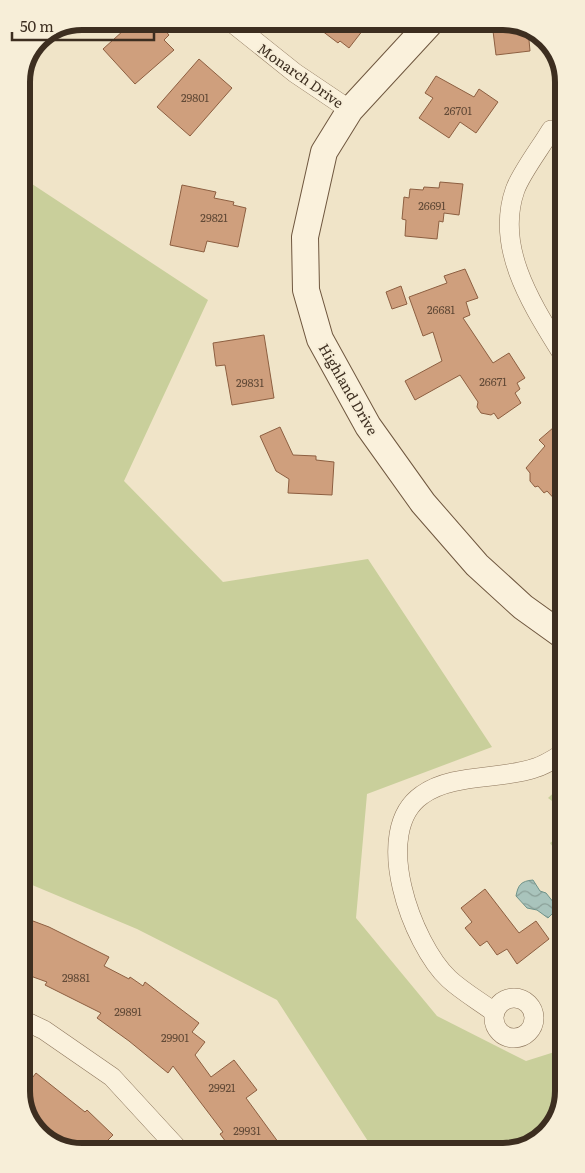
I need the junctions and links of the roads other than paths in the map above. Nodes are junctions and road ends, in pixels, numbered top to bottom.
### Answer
1 (241, 30) edge
2 (424, 30) edge
3 (350, 110) junction
4 (550, 130) dead end
5 (555, 342) edge
6 (555, 630) edge
7 (555, 758) edge
8 (494, 1012) dead end
9 (30, 1023) edge
10 (173, 1143) edge

1 - 3 street, Monarch Drive
2 - 3 street, Highland Drive
3 - 6 street, Highland Drive
4 - 5 street
7 - 8 street
9 - 10 street

